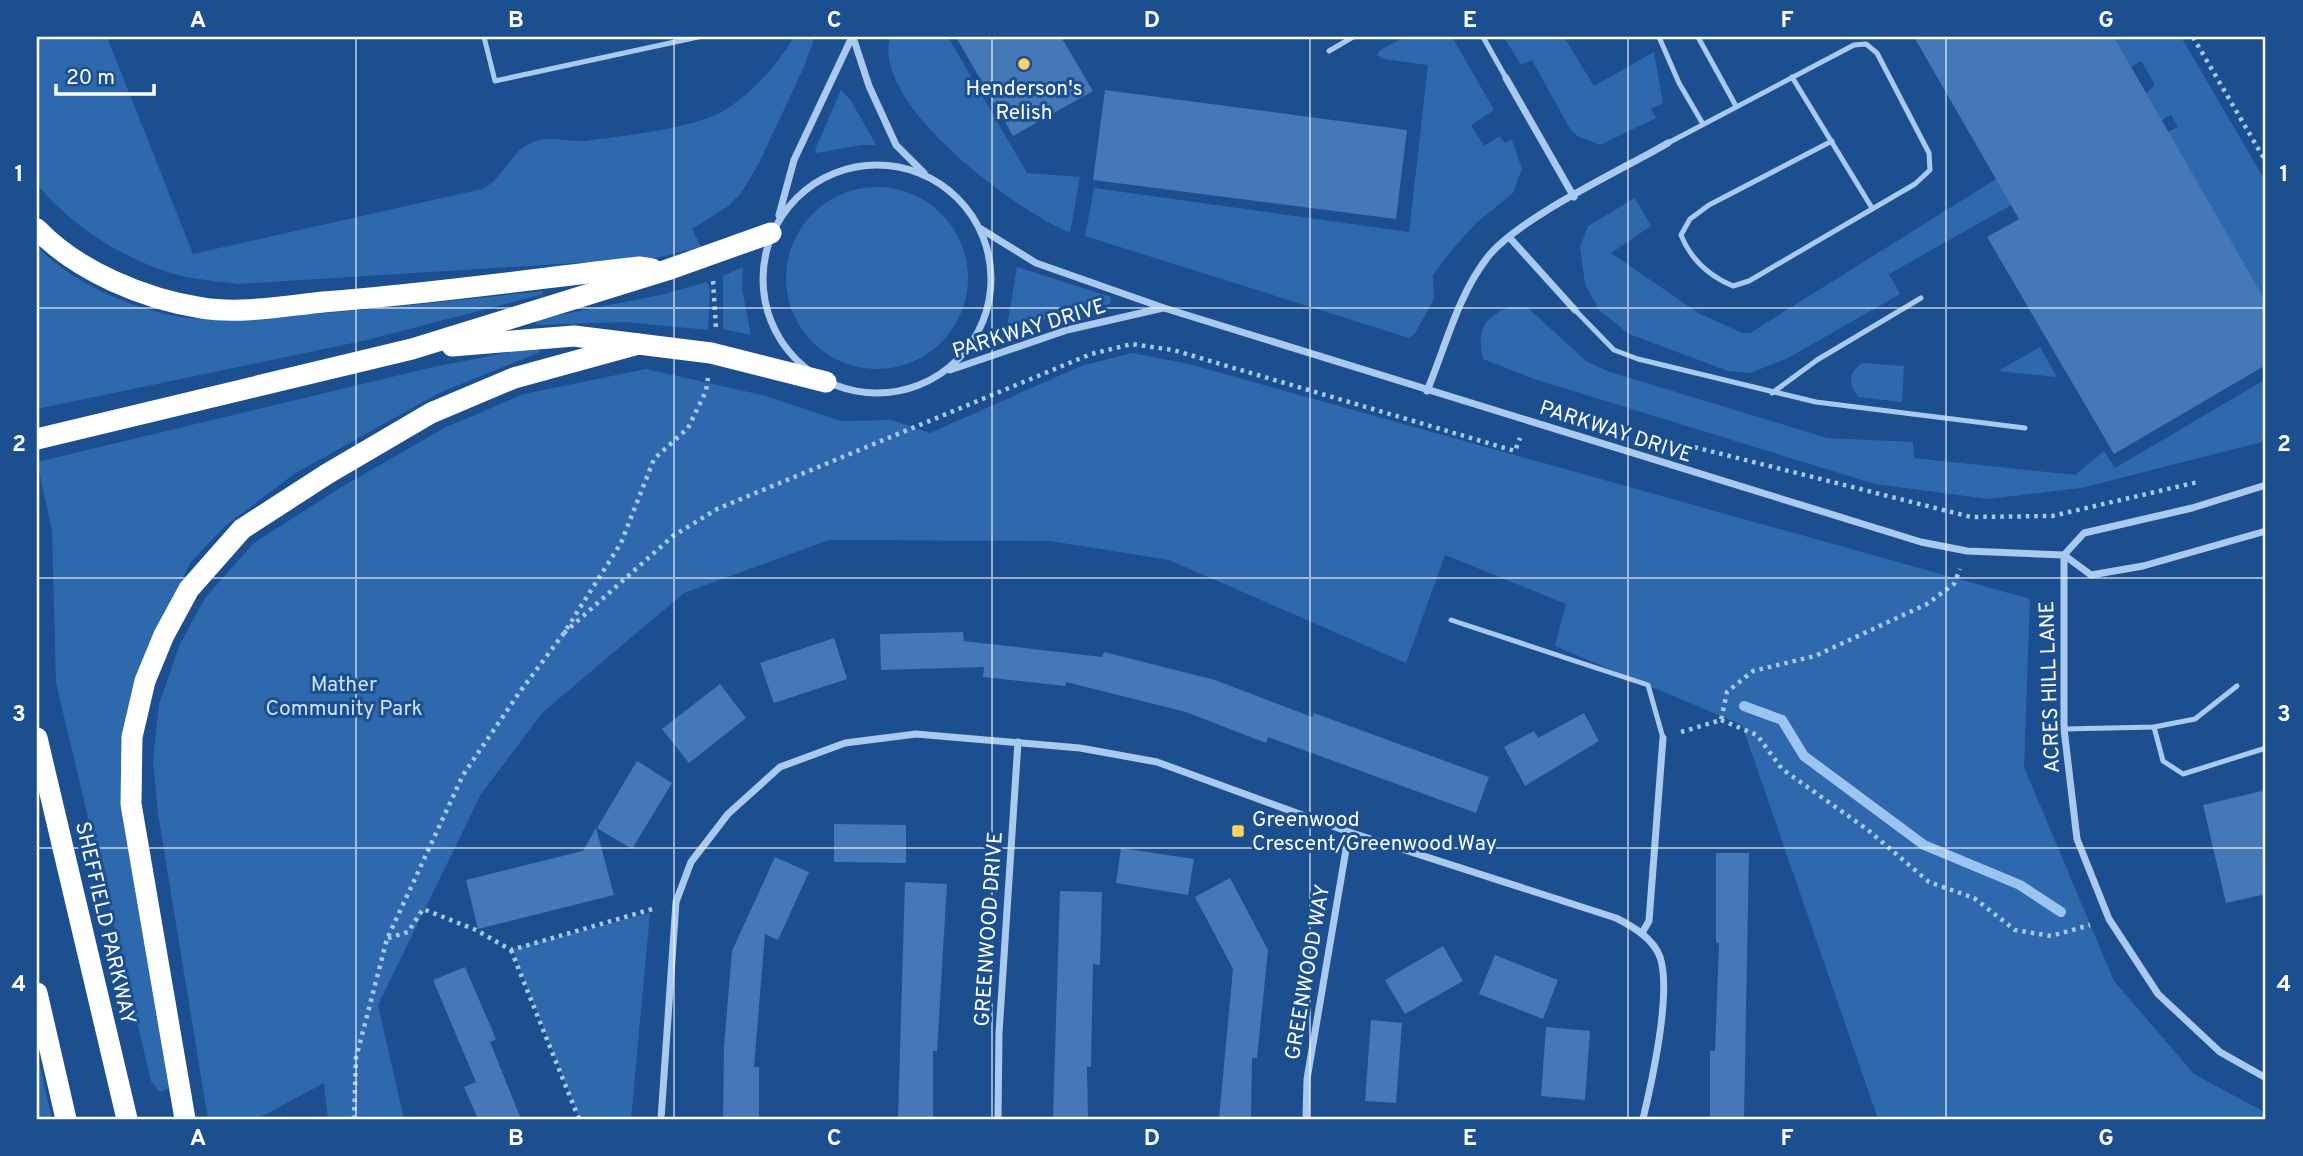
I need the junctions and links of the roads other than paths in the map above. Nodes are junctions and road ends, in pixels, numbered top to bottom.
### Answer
1 (484, 37) edge
2 (698, 37) edge
3 (852, 37) edge
4 (1353, 37) edge
5 (1483, 37) edge
6 (1658, 37) edge
7 (1698, 37) edge
8 (1329, 51) dead end
9 (1793, 77) junction
10 (1506, 78) joint
11 (1736, 106) junction
12 (1703, 124) junction
13 (1832, 141) junction
14 (1668, 143) joint
15 (926, 175) junction
16 (1574, 197) junction
17 (1872, 208) junction
18 (775, 226) junction
19 (37, 229) edge
20 (981, 229) junction
21 (1510, 237) junction
22 (667, 270) junction
23 (1921, 298) dead end
24 (1164, 308) junction
25 (1575, 310) joint
26 (638, 344) junction
27 (412, 349) junction
28 (946, 372) junction
29 (826, 383) junction
30 (1427, 391) junction
31 (1772, 393) junction
32 (2025, 428) dead end
33 (37, 439) edge
34 (2266, 485) edge
35 (2266, 531) edge
36 (2064, 555) junction
37 (1451, 620) dead end
38 (2237, 686) dead end
39 (2154, 727) junction
40 (2064, 729) junction
41 (37, 738) edge
42 (1663, 738) joint
43 (1018, 741) junction
44 (2266, 748) edge
45 (1349, 832) junction
46 (1642, 933) junction
47 (37, 993) edge
48 (2266, 1078) edge
49 (66, 1119) edge
50 (127, 1119) edge
51 (185, 1119) edge
52 (661, 1119) edge
53 (998, 1119) edge
54 (1306, 1119) edge
55 (1643, 1119) edge

1 - 2 lane
3 - 15 street
3 - 18 street
4 - 8 lane
5 - 10 lane
6 - 12 lane
7 - 11 lane
9 - 11 lane
9 - 13 lane
9 - 17 lane
10 - 16 street
11 - 12 lane
12 - 14 lane
13 - 17 lane
13 - 17 lane
14 - 16 street
15 - 18 street
15 - 20 street
16 - 21 street
18 - 22 highway
18 - 29 street
19 - 22 highway
20 - 24 street, PARKWAY DRIVE
20 - 28 street
21 - 25 street
21 - 30 street
22 - 27 highway
23 - 31 lane
24 - 28 street, PARKWAY DRIVE
24 - 30 street, PARKWAY DRIVE
25 - 31 lane
26 - 27 highway
26 - 29 highway
26 - 51 highway
27 - 33 highway
28 - 29 street
30 - 36 street, PARKWAY DRIVE
31 - 32 lane
34 - 36 street
35 - 36 street
36 - 40 street, ACRES HILL LANE
37 - 42 lane
38 - 39 lane
39 - 40 lane
39 - 44 lane
40 - 48 street, ACRES HILL LANE
41 - 50 highway, SHEFFIELD PARKWAY
42 - 46 street
43 - 45 street
43 - 52 street
43 - 53 street, GREENWOOD DRIVE
45 - 46 street
45 - 54 street, GREENWOOD WAY
46 - 55 street
47 - 49 highway

